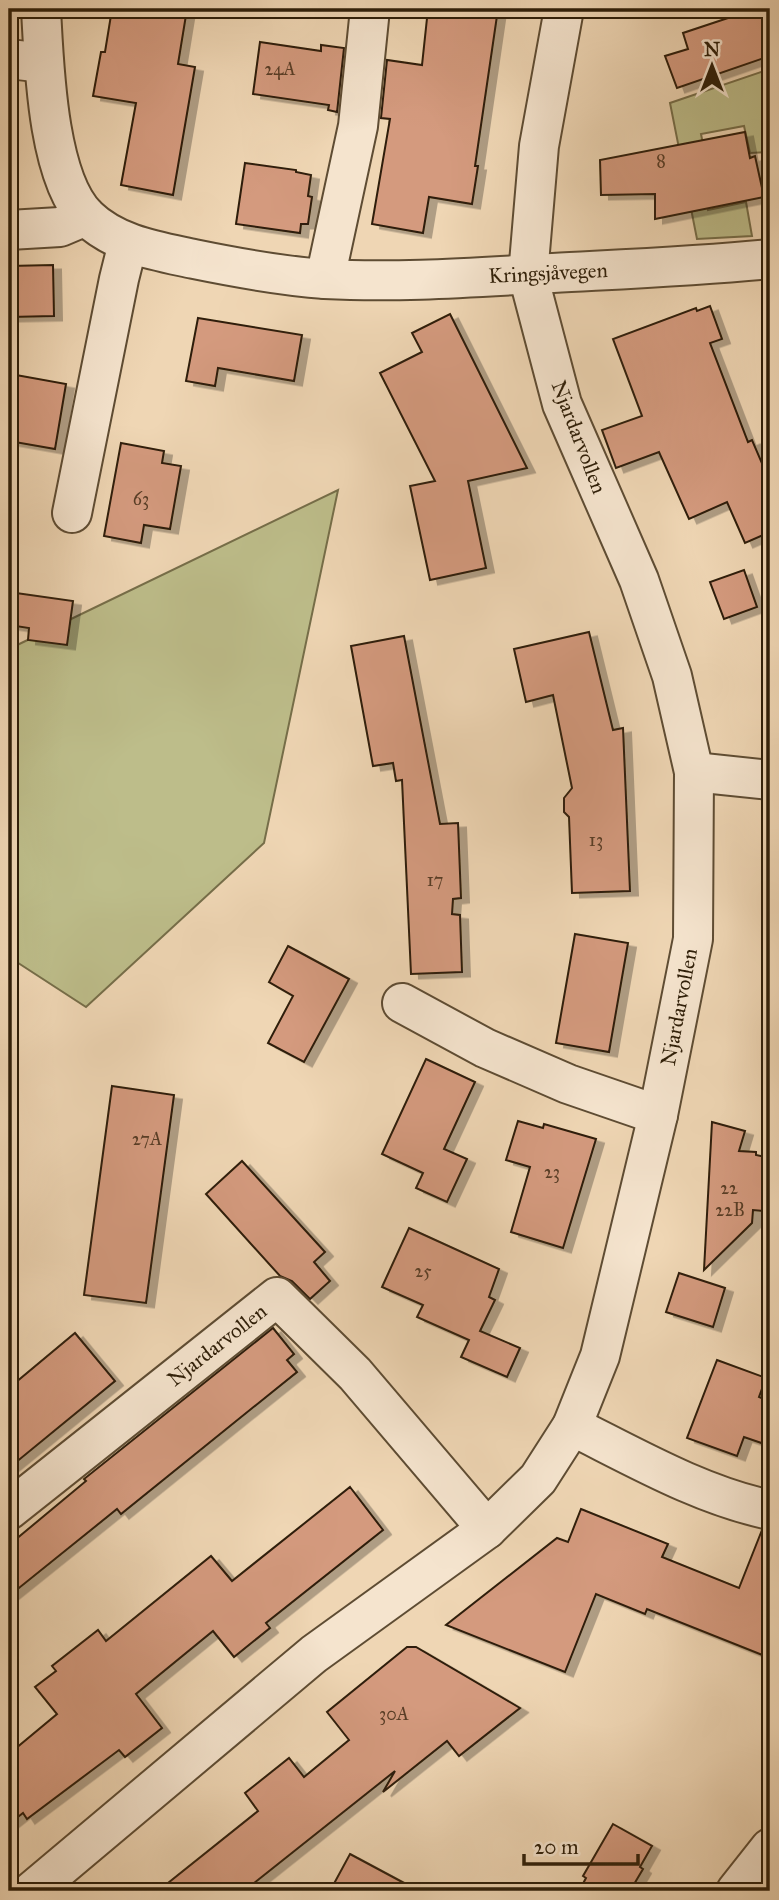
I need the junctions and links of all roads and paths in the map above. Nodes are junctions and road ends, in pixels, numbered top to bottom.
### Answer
1 (41, 9) edge
2 (370, 9) edge
3 (564, 9) edge
4 (26, 61) edge
5 (86, 216) junction
6 (9, 230) edge
7 (128, 243) junction
8 (770, 259) edge
9 (528, 275) junction
10 (325, 279) junction
11 (72, 513) dead end
12 (694, 772) junction
13 (770, 780) edge
14 (402, 1003) dead end
15 (658, 1115) junction
16 (572, 1426) junction
17 (9, 1510) edge
18 (770, 1510) edge
19 (488, 1529) junction
20 (770, 1848) edge
21 (32, 1891) edge
22 (736, 1891) edge

1 - 4 street, Kringsjåvegen
2 - 10 street
3 - 9 street, Njardarvollen
4 - 5 street, Kringsjåvegen
5 - 6 street
5 - 7 street, Kringsjåvegen
7 - 10 street, Kringsjåvegen
7 - 11 street
8 - 9 street, Kringsjåvegen
9 - 10 street, Kringsjåvegen
9 - 12 street, Njardarvollen
12 - 13 street
12 - 15 street, Njardarvollen
14 - 15 street
15 - 16 street, Njardarvollen
16 - 18 street
16 - 19 street, Njardarvollen
17 - 19 street, Njardarvollen
19 - 21 street, Njardarvollen
20 - 22 street

